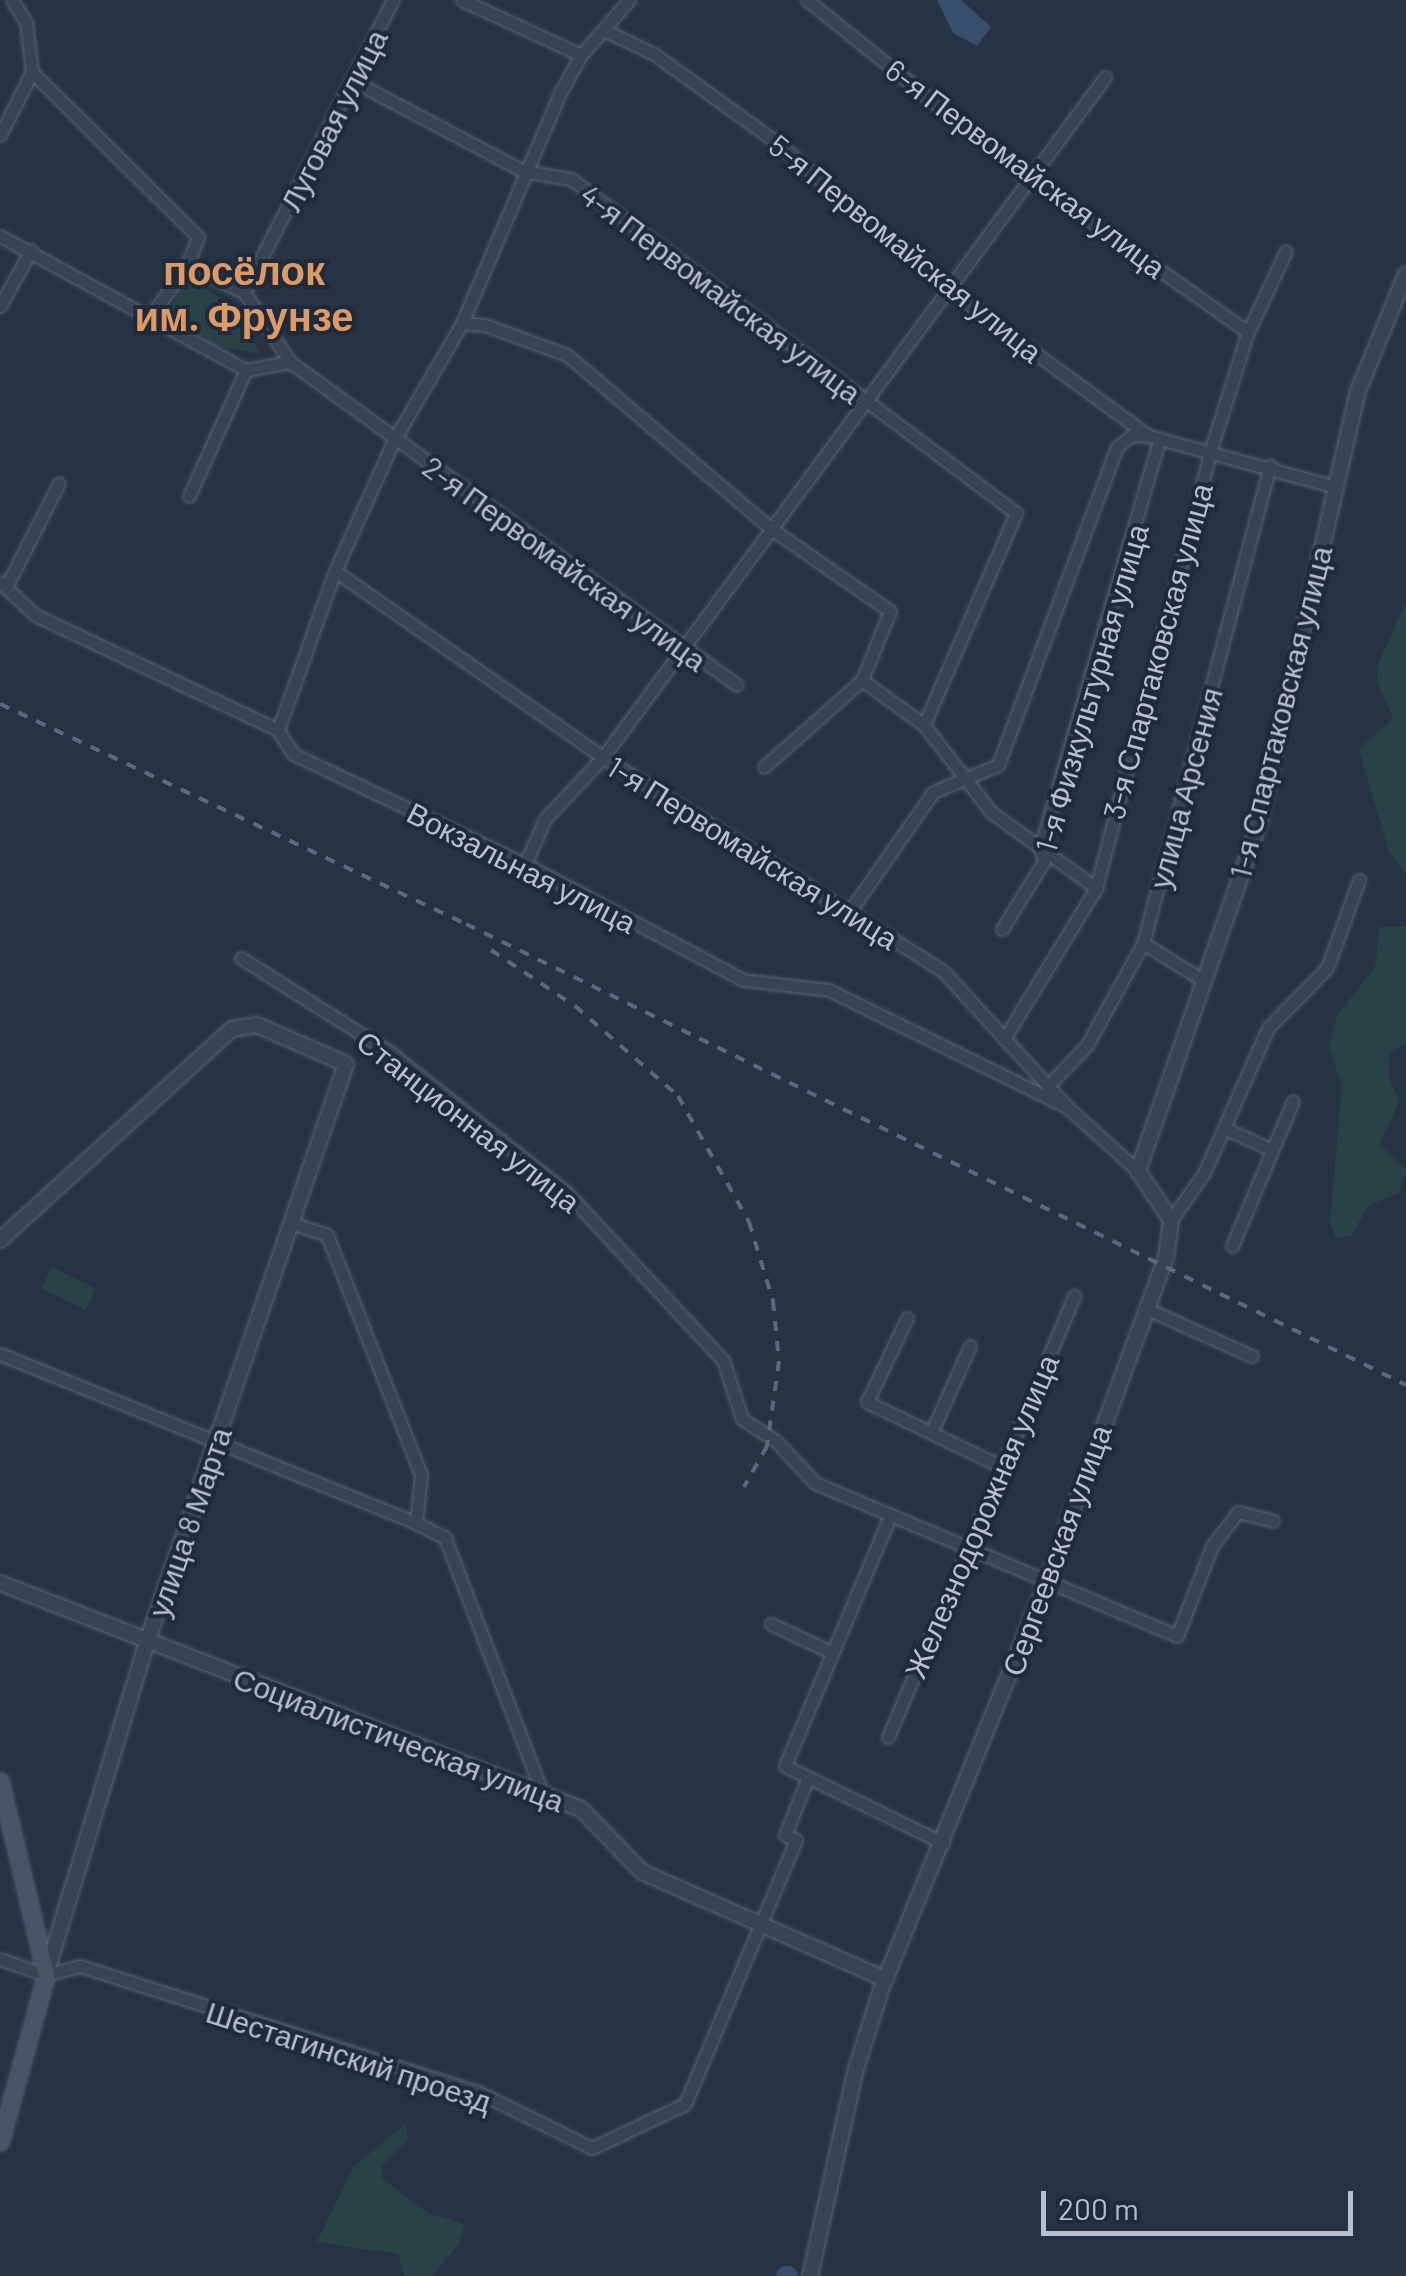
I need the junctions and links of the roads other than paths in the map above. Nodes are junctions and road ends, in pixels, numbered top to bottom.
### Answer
1 (12, 0) edge
2 (393, 0) edge
3 (462, 0) edge
4 (629, 0) edge
5 (807, 0) edge
6 (606, 31) junction
7 (581, 55) junction
8 (32, 72) junction
9 (1104, 77) dead end
10 (355, 82) junction
11 (0, 135) edge
12 (524, 171) junction
13 (1030, 178) junction
14 (0, 236) edge
15 (31, 250) junction
16 (1286, 251) dead end
17 (187, 266) junction
18 (1406, 274) edge
19 (950, 291) junction
20 (244, 292) junction
21 (0, 306) edge
22 (150, 318) junction
23 (462, 323) junction
24 (1248, 332) junction
25 (290, 362) junction
26 (246, 370) junction
27 (868, 406) junction
28 (1154, 437) junction
29 (394, 440) junction
30 (1211, 449) junction
31 (1270, 466) junction
32 (58, 483) dead end
33 (1336, 486) junction
34 (190, 496) dead end
35 (770, 528) junction
36 (335, 572) junction
37 (4, 583) edge
38 (681, 649) junction
39 (862, 680) junction
40 (738, 685) dead end
41 (924, 725) junction
42 (278, 730) junction
43 (603, 758) junction
44 (764, 767) dead end
45 (966, 783) junction
46 (1040, 848) junction
47 (525, 864) junction
48 (1360, 880) dead end
49 (1096, 888) junction
50 (848, 915) junction
51 (1002, 930) dead end
52 (1143, 942) junction
53 (241, 958) dead end
54 (1204, 981) junction
55 (1004, 1039) junction
56 (1048, 1086) junction
57 (1292, 1101) dead end
58 (1068, 1107) junction
59 (1224, 1128) junction
60 (1272, 1150) junction
61 (1138, 1171) junction
62 (1171, 1220) junction
63 (294, 1224) junction
64 (0, 1240) edge
65 (1232, 1246) dead end
66 (1074, 1296) dead end
67 (1145, 1308) junction
68 (907, 1318) dead end
69 (970, 1346) dead end
70 (0, 1354) edge
71 (1252, 1356) dead end
72 (932, 1431) junction
73 (218, 1442) junction
74 (1002, 1466) junction
75 (890, 1516) junction
76 (1273, 1521) dead end
77 (416, 1522) junction
78 (968, 1548) junction
79 (1046, 1582) junction
80 (0, 1584) edge
81 (771, 1624) dead end
82 (146, 1642) junction
83 (833, 1653) junction
84 (888, 1736) dead end
85 (808, 1777) junction
86 (0, 1781) edge
87 (543, 1795) junction
88 (943, 1843) junction
89 (763, 1925) junction
90 (0, 1959) edge
91 (46, 1975) junction
92 (885, 1979) junction
93 (0, 2142) edge
94 (810, 2276) edge

1 - 8 street
2 - 10 street, Луговая улица
3 - 7 street
4 - 6 street
5 - 13 street, 6-я Первомайская улица
6 - 7 street
6 - 19 street, 5-я Первомайская улица
7 - 12 street
8 - 11 street
8 - 17 street
9 - 13 street
10 - 12 street, 4-я Первомайская улица
10 - 20 street, Луговая улица
12 - 23 street
12 - 27 street, 4-я Первомайская улица
13 - 19 street
13 - 24 street, 6-я Первомайская улица
14 - 15 street
15 - 21 street
15 - 22 street
16 - 24 street, 3-я Спартаковская улица
17 - 20 street
17 - 22 street
18 - 33 street, 1-я Спартаковская улица
19 - 27 street
19 - 28 street, 5-я Первомайская улица
20 - 25 street, 2-я Первомайская улица
22 - 26 street
23 - 29 street
23 - 35 street
24 - 30 street, 3-я Спартаковская улица
25 - 26 street
25 - 29 street, 2-я Первомайская улица
26 - 34 street
27 - 35 street
27 - 41 street, 4-я Первомайская улица
28 - 30 street, 5-я Первомайская улица
28 - 45 street
28 - 46 street, 1-я Физкультурная улица
29 - 36 street
29 - 38 street, 2-я Первомайская улица
30 - 31 street, 5-я Первомайская улица
30 - 49 street, 3-я Спартаковская улица
31 - 33 street, 5-я Первомайская улица
31 - 52 street, улица Арсения
32 - 37 street
33 - 54 street, 1-я Спартаковская улица
35 - 38 street
35 - 39 street
36 - 42 street
36 - 43 street, 1-я Первомайская улица
37 - 42 street, Вокзальная улица
38 - 40 street, 2-я Первомайская улица
38 - 43 street
39 - 41 street
39 - 44 street
41 - 45 street
42 - 47 street, Вокзальная улица
43 - 47 street
43 - 50 street, 1-я Первомайская улица
45 - 46 street
45 - 50 street
46 - 49 street
46 - 51 street, 1-я Физкультурная улица
47 - 58 street, Вокзальная улица
48 - 59 street
49 - 55 street, 3-я Спартаковская улица
50 - 55 street, 1-я Первомайская улица
52 - 54 street
52 - 56 street, улица Арсения
53 - 75 street, Станционная улица
54 - 61 street, 1-я Спартаковская улица
55 - 56 street, 1-я Первомайская улица
56 - 58 street, 1-я Первомайская улица
57 - 60 street
58 - 61 street, 1-я Первомайская улица
59 - 60 street
59 - 62 street
60 - 65 street
61 - 62 street
62 - 67 street, Сергеевская улица
63 - 64 street, улица 8 Марта
63 - 73 street, улица 8 Марта
63 - 77 street
66 - 74 street, Железнодорожная улица
67 - 71 street
67 - 79 street, Сергеевская улица
68 - 72 street
69 - 72 street
70 - 73 street
72 - 74 street
73 - 77 street
73 - 82 street, улица 8 Марта
74 - 78 street, Железнодорожная улица
75 - 78 street, Станционная улица
75 - 83 street
76 - 79 street, Станционная улица
77 - 87 street
78 - 79 street, Станционная улица
78 - 84 street, Железнодорожная улица
79 - 88 street, Сергеевская улица
80 - 82 street, Социалистическая улица
81 - 83 street
82 - 87 street, Социалистическая улица
82 - 91 street, улица 8 Марта
83 - 85 street
85 - 88 street
85 - 89 street
86 - 91 main road
87 - 89 street, Социалистическая улица
88 - 92 street, Сергеевская улица
89 - 91 street, Шестагинский проезд
89 - 92 street, Социалистическая улица
90 - 91 street
91 - 93 main road
92 - 94 street, Сергеевская улица

